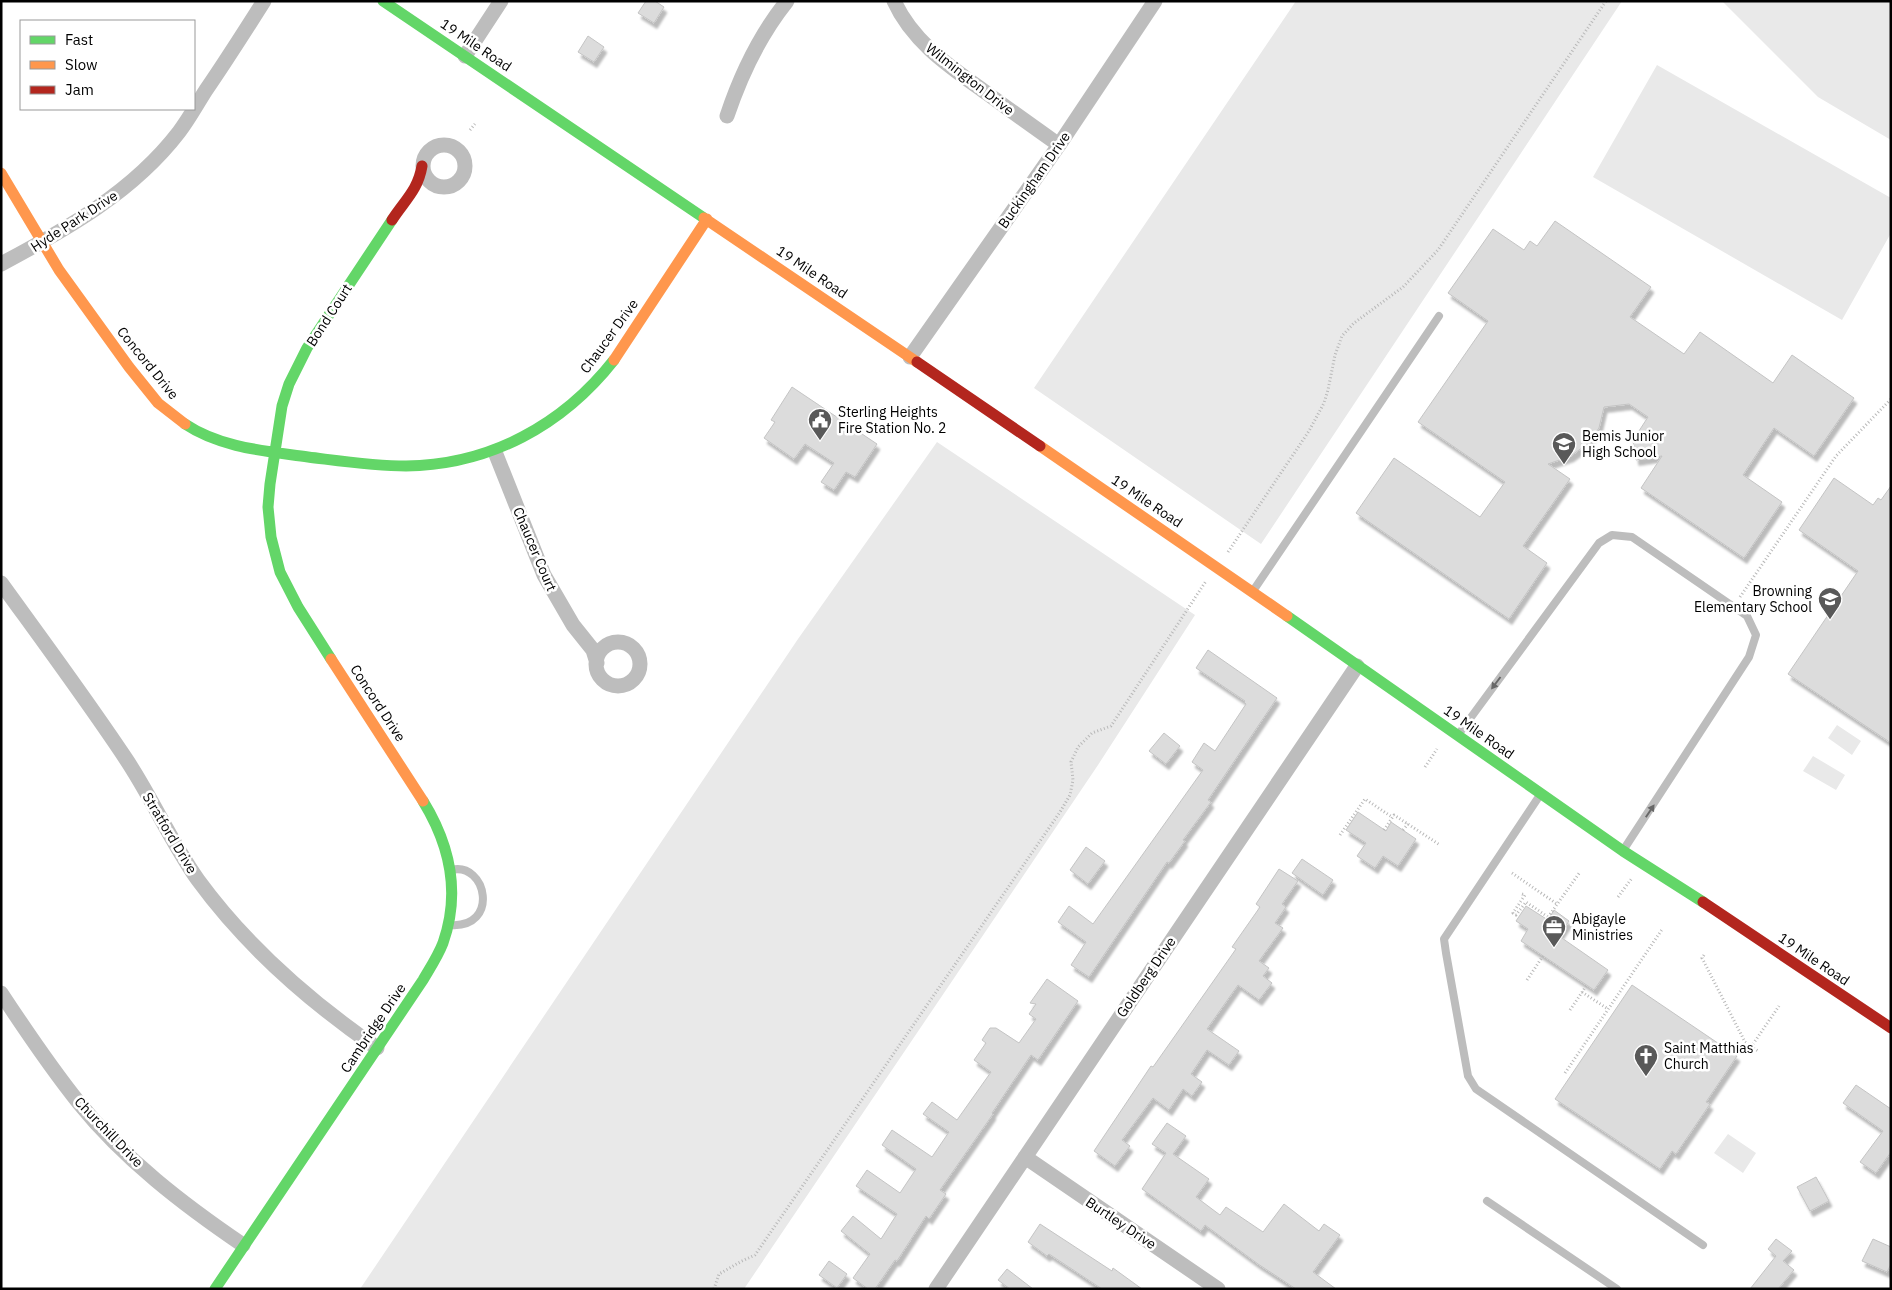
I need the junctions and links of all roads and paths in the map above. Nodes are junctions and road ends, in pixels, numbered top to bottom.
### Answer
1 (264, 1) edge
2 (383, 1) edge
3 (501, 1) edge
4 (787, 1) edge
5 (894, 1) edge
6 (1155, 1) edge
7 (1606, 1) edge
8 (465, 56) junction
9 (195, 108) edge
10 (194, 110) edge
11 (727, 116) dead end
12 (475, 124) dead end
13 (470, 130) dead end
14 (1059, 146) junction
15 (422, 166) junction
16 (1, 173) edge
17 (440, 187) junction
18 (414, 192) junction
19 (708, 218) junction
20 (42, 243) junction
21 (1, 264) edge
22 (1439, 316) dead end
23 (910, 357) junction
24 (1891, 399) edge
25 (274, 452) junction
26 (496, 452) junction
27 (1224, 557) dead end
28 (1205, 582) dead end
29 (1, 583) edge
30 (1252, 592) junction
31 (1734, 607) junction
32 (586, 639) junction
33 (614, 642) junction
34 (597, 663) junction
35 (1358, 666) junction
36 (1458, 736) junction
37 (1437, 748) dead end
38 (398, 762) joint
39 (1425, 767) dead end
40 (1541, 794) junction
41 (1392, 817) junction
42 (1408, 824) junction
43 (1384, 830) dead end
44 (1403, 830) dead end
45 (1340, 835) dead end
46 (1440, 845) dead end
47 (1623, 851) junction
48 (451, 870) junction
49 (1580, 872) dead end
50 (1512, 873) dead end
51 (1632, 878) dead end
52 (1522, 894) dead end
53 (1618, 897) dead end
54 (1557, 904) junction
55 (448, 924) junction
56 (1664, 928) dead end
57 (1704, 955) dead end
58 (1543, 956) dead end
59 (1527, 980) dead end
60 (1587, 985) dead end
61 (1582, 992) junction
62 (1, 994) edge
63 (1779, 1006) dead end
64 (1608, 1009) junction
65 (1570, 1010) dead end
66 (1891, 1028) edge
67 (1751, 1047) junction
68 (377, 1048) junction
69 (1758, 1051) dead end
70 (1565, 1073) dead end
71 (1025, 1157) junction
72 (1487, 1201) dead end
73 (243, 1245) junction
74 (1703, 1245) dead end
75 (214, 1289) edge
76 (714, 1289) edge
77 (936, 1289) edge
78 (1218, 1289) edge
79 (1617, 1289) edge

1 - 9 street, Hyde Park Drive
2 - 8 street, 19 Mile Road
3 - 8 street
4 - 11 street
5 - 14 street, Wilmington Drive
6 - 14 street, Buckingham Drive
7 - 27 path
8 - 19 street, 19 Mile Road
10 - 20 street, Hyde Park Drive
12 - 13 path
14 - 23 street, Buckingham Drive
15 - 17 street
15 - 17 street, Bond Court
15 - 18 street, Bond Court
16 - 20 street, Concord Drive
17 - 18 street, Bond Court
18 - 25 street, Bond Court
19 - 23 street, 19 Mile Road
19 - 26 street, Chaucer Drive
20 - 21 street, Hyde Park Drive
20 - 25 street, Concord Drive
22 - 30 lane
23 - 30 street, 19 Mile Road
24 - 31 path
25 - 26 street, Chaucer Drive
25 - 38 street, Concord Drive
26 - 32 street, Chaucer Court
28 - 76 path
29 - 68 street, Stratford Drive
30 - 35 street, 19 Mile Road
31 -> 36 lane
47 -> 31 lane
32 - 33 street, Chaucer Court
32 - 34 street, Chaucer Court
33 - 34 street
33 - 34 street, Chaucer Court
35 - 36 street, 19 Mile Road
35 - 71 street, Goldberg Drive
36 - 40 street, 19 Mile Road
37 - 39 path
38 - 48 street, Cambridge Drive
40 - 47 street, 19 Mile Road
40 - 74 lane
41 - 42 path
41 - 43 path
41 - 45 path
42 - 44 path
42 - 46 path
47 - 66 street, 19 Mile Road
48 - 55 street, Cambridge Drive
48 - 55 lane
49 - 54 path
50 - 54 path
51 - 53 path
52 - 54 path
55 - 68 street, Cambridge Drive
56 - 64 path
57 - 67 path
58 - 59 path
60 - 61 path
61 - 64 path
61 - 65 path
62 - 73 street, Churchill Drive
63 - 67 path
64 - 70 path
67 - 69 path
68 - 73 street, Cambridge Drive
71 - 77 street, Goldberg Drive
71 - 78 street, Burtley Drive
72 - 79 lane
73 - 75 street, Cambridge Drive

